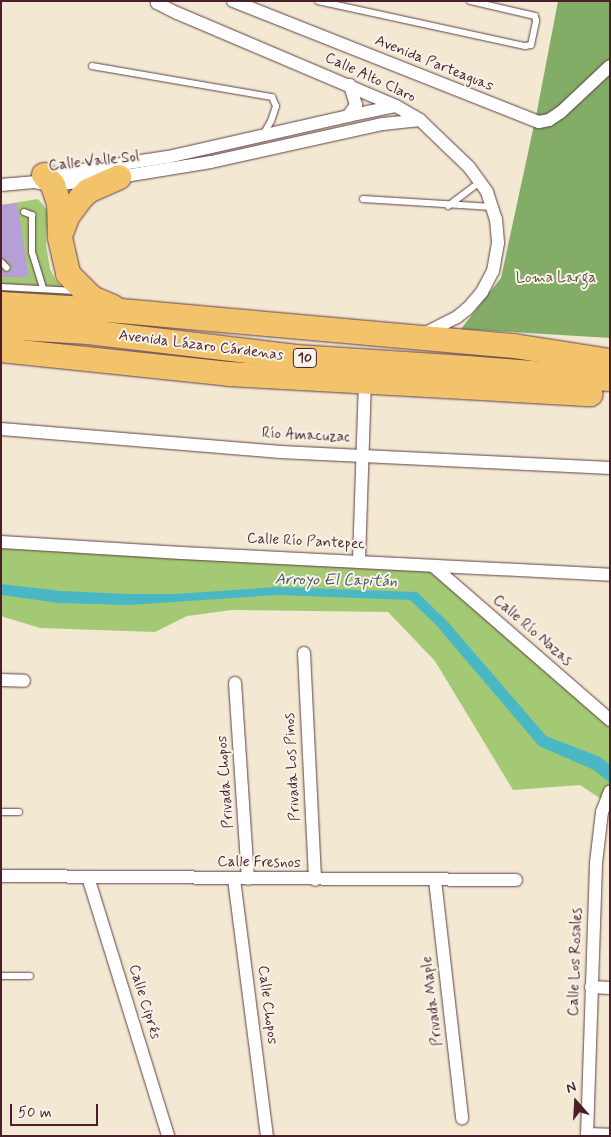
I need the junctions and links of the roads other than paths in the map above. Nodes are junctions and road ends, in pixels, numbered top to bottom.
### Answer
1 (233, 1) edge
2 (318, 1) edge
3 (470, 1) edge
4 (156, 2) edge
5 (92, 66) dead end
6 (610, 66) edge
7 (350, 85) junction
8 (396, 106) junction
9 (348, 116) junction
10 (420, 120) junction
11 (262, 136) junction
12 (119, 177) junction
13 (44, 181) junction
14 (480, 182) junction
15 (1, 185) edge
16 (363, 199) dead end
17 (448, 206) junction
18 (492, 208) junction
19 (24, 212) dead end
20 (60, 238) junction
21 (1, 262) edge
22 (7, 268) dead end
23 (1, 287) edge
24 (43, 288) junction
25 (84, 292) junction
26 (1, 304) edge
27 (121, 311) junction
28 (1, 327) edge
29 (417, 337) junction
30 (1, 350) edge
31 (610, 361) edge
32 (610, 379) edge
33 (365, 381) junction
34 (610, 395) edge
35 (1, 429) edge
36 (362, 454) junction
37 (610, 468) edge
38 (1, 542) edge
39 (359, 561) junction
40 (433, 566) junction
41 (610, 575) edge
42 (304, 653) dead end
43 (1, 680) edge
44 (24, 681) dead end
45 (235, 683) dead end
46 (610, 720) edge
47 (610, 791) edge
48 (1, 812) edge
49 (19, 812) dead end
50 (606, 815) edge
51 (1, 876) edge
52 (88, 877) junction
53 (234, 879) junction
54 (248, 879) junction
55 (315, 880) junction
56 (435, 880) junction
57 (516, 880) dead end
58 (1, 976) edge
59 (30, 976) dead end
60 (591, 988) junction
61 (610, 988) edge
62 (462, 1118) dead end
63 (587, 1135) edge
64 (610, 1135) edge
65 (168, 1136) edge
66 (267, 1136) edge

1 - 6 street, Avenida Parteaguas
2 - 3 lane
4 - 7 street, Calle Alto Claro
5 - 11 lane
7 - 8 street, Calle Alto Claro
7 - 9 street
8 - 9 street, Calle Valle Sol
8 - 10 street, Calle Alto Claro
9 - 11 street, Calle Valle Sol
10 - 12 street, Calle Valle Sol
10 - 14 street, Calle Alto Claro
11 - 13 street, Calle Valle Sol
12 - 13 street, Calle Valle Sol
12 - 20 highway
13 - 15 street
13 - 20 highway
14 - 17 lane
14 - 18 street, Calle Alto Claro
16 - 17 lane
17 - 18 lane
18 - 29 street, Calle Alto Claro
19 - 24 lane
20 - 25 highway
21 - 22 lane
23 - 24 lane
24 - 25 lane
25 - 27 highway
26 - 27 highway
27 - 29 highway
28 - 32 highway, Avenida Lázaro Cárdenas / 10
29 - 31 highway
30 - 33 highway, Avenida Lázaro Cárdenas / 10
33 - 34 highway, Avenida Lázaro Cárdenas / 10
33 - 36 street
35 - 36 street, Río Amacuzac
36 - 37 street, Río Amacuzac
36 - 39 street
38 - 39 street, Calle Río Pantepec
39 - 40 street, Calle Río Pantepec
40 - 41 street, Calle Río Pantepec
40 - 46 street, Calle Río Nazas
42 - 55 street, Privada Los Pinos
43 - 44 street
45 - 54 street, Privada Chopos
47 - 50 street, Calle Los Rosales
48 - 49 lane
50 - 60 street, Calle Los Rosales
51 - 52 street, Calle Fresnos
52 - 53 street, Calle Fresnos
52 - 65 street, Calle Ciprés
53 - 54 street, Calle Fresnos
53 - 66 street, Calle Chopos
54 - 55 street, Calle Fresnos
55 - 56 street, Calle Fresnos
56 - 57 street, Calle Fresnos
56 - 62 street, Privada Maple
58 - 59 lane
60 - 61 street
60 - 63 street, Calle Los Rosales
63 - 64 street

